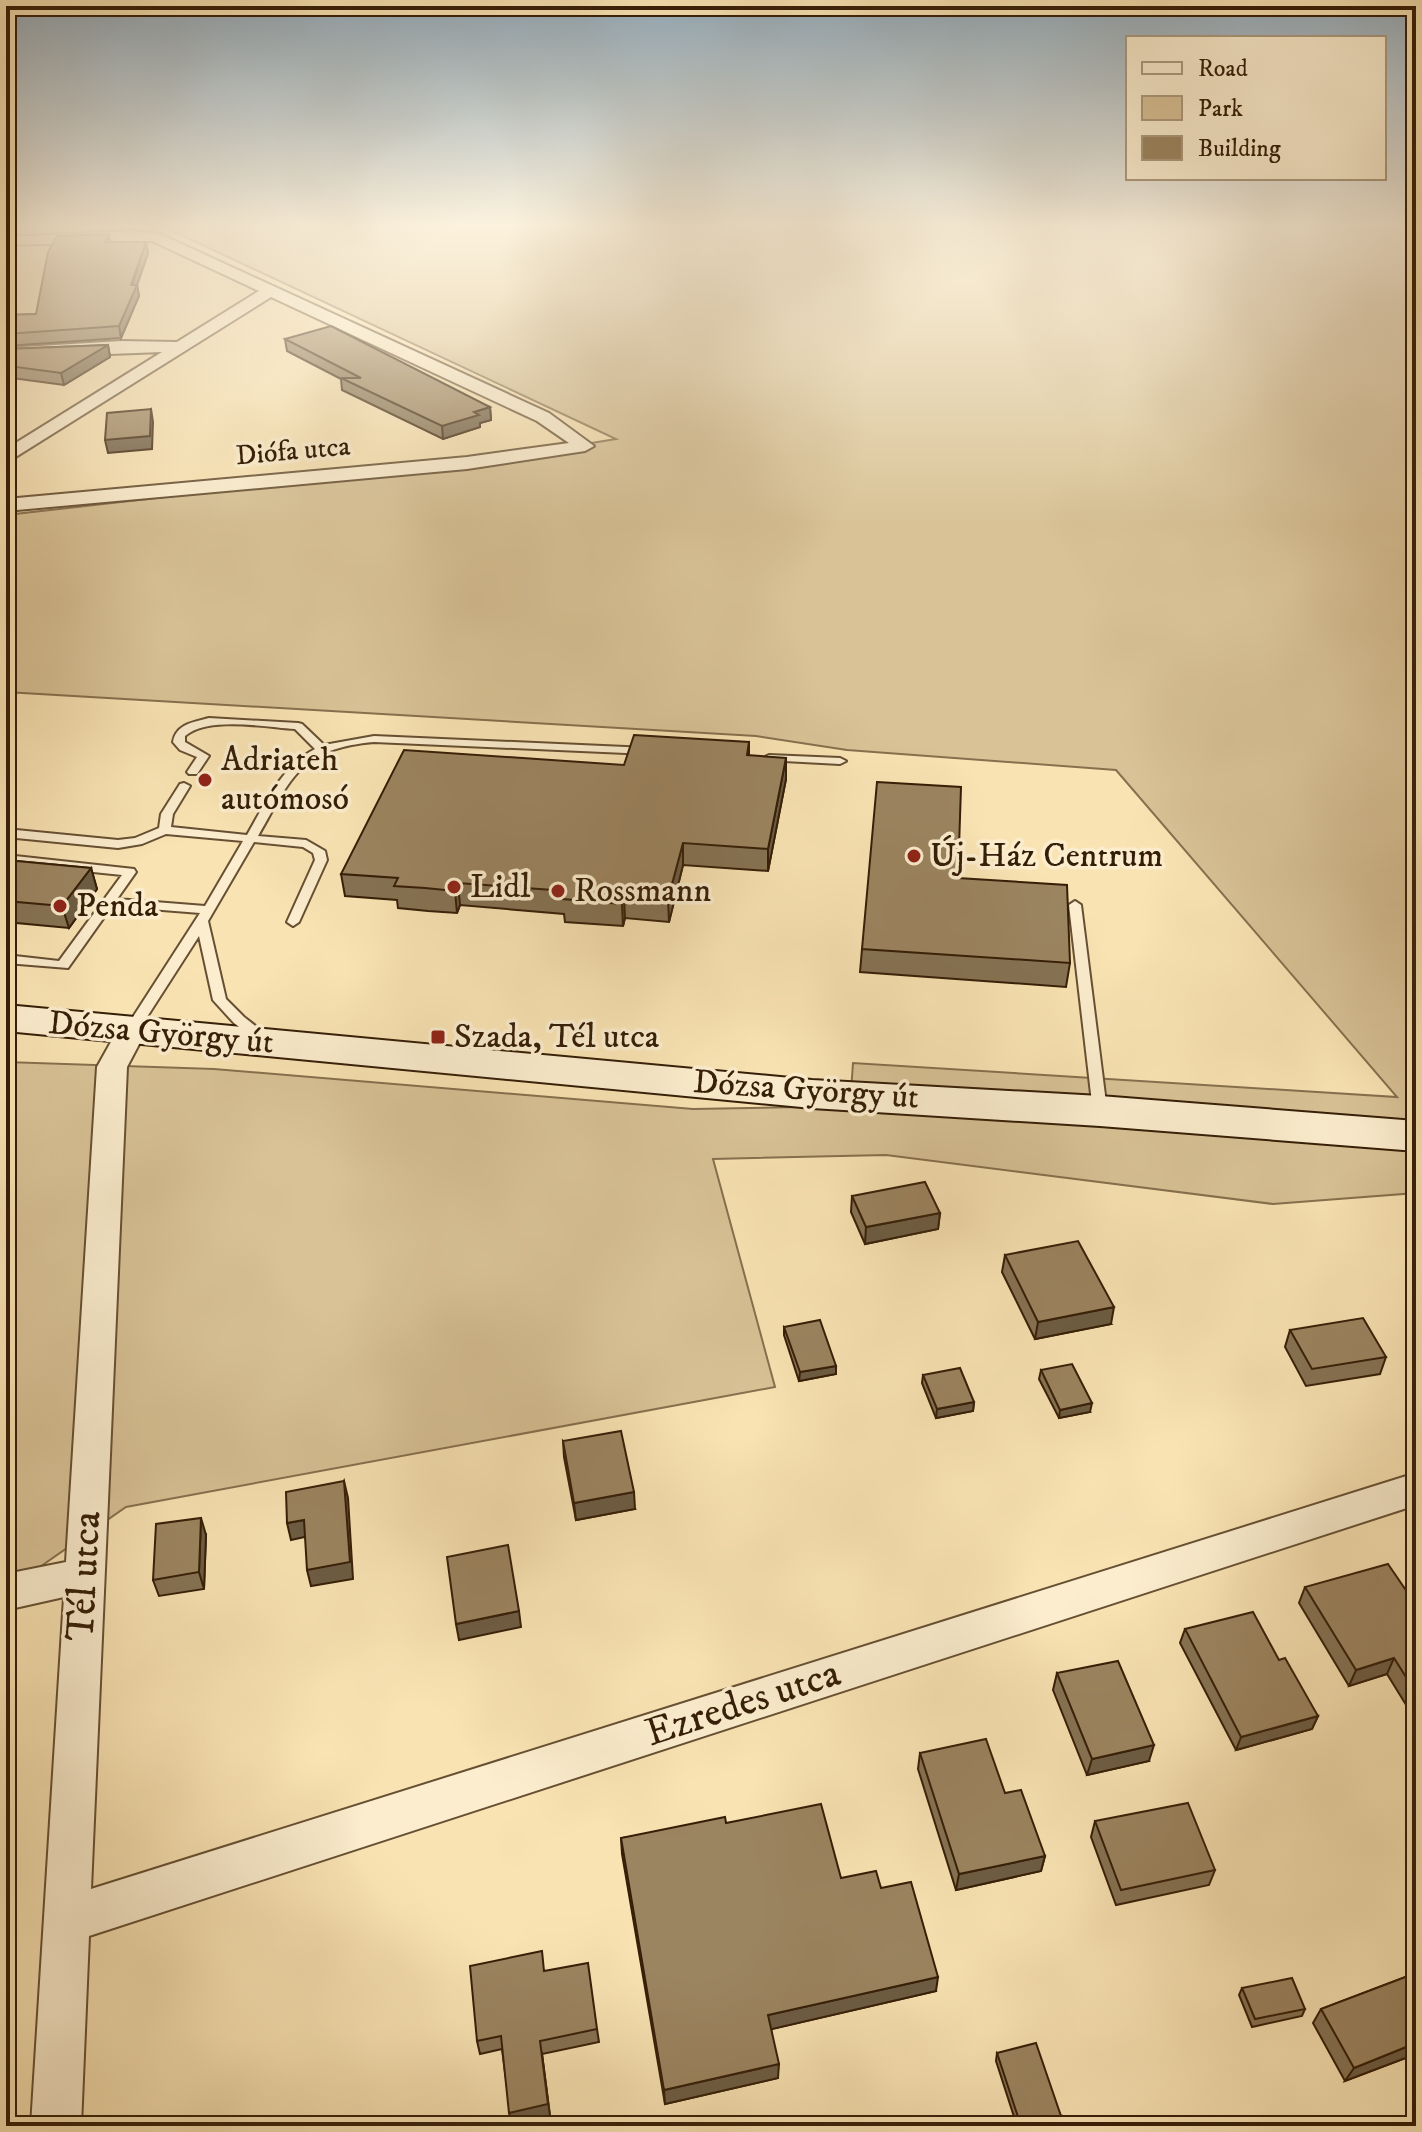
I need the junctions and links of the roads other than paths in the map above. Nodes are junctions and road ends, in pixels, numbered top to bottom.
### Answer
1 (214, 325) edge
2 (347, 325) edge
3 (179, 347) junction
4 (6, 353) edge
5 (6, 457) edge
6 (6, 505) edge
7 (322, 749) junction
8 (656, 751) edge
9 (763, 757) edge
10 (840, 761) dead end
11 (193, 772) dead end
12 (184, 786) dead end
13 (165, 830) junction
14 (6, 833) edge
15 (252, 839) junction
16 (6, 859) edge
17 (109, 902) junction
18 (1075, 905) dead end
19 (205, 916) junction
20 (293, 922) dead end
21 (6, 959) edge
22 (6, 1018) edge
23 (131, 1031) junction
24 (269, 1043) junction
25 (1100, 1111) junction
26 (1416, 1136) edge
27 (1416, 1489) edge
28 (84, 1576) junction
29 (6, 1592) edge
30 (69, 1919) junction
31 (56, 2126) edge

1 - 3 street
2 - 6 street, Diófa utca
3 - 4 street
3 - 5 street
7 - 8 lane
7 - 11 lane
7 - 15 lane
9 - 10 lane
12 - 13 lane
13 - 14 lane
13 - 15 lane
15 - 19 lane
15 - 20 lane
16 - 17 lane
17 - 19 lane
17 - 21 lane
18 - 25 lane
19 - 23 lane
19 - 24 lane
22 - 23 main road, Dózsa György út
23 - 24 main road, Dózsa György út
23 - 28 street, Tél utca
24 - 25 main road, Dózsa György út
25 - 26 main road, Dózsa György út
27 - 30 street, Ezredes utca
28 - 29 street
28 - 30 street, Tél utca
30 - 31 street, Tél utca

